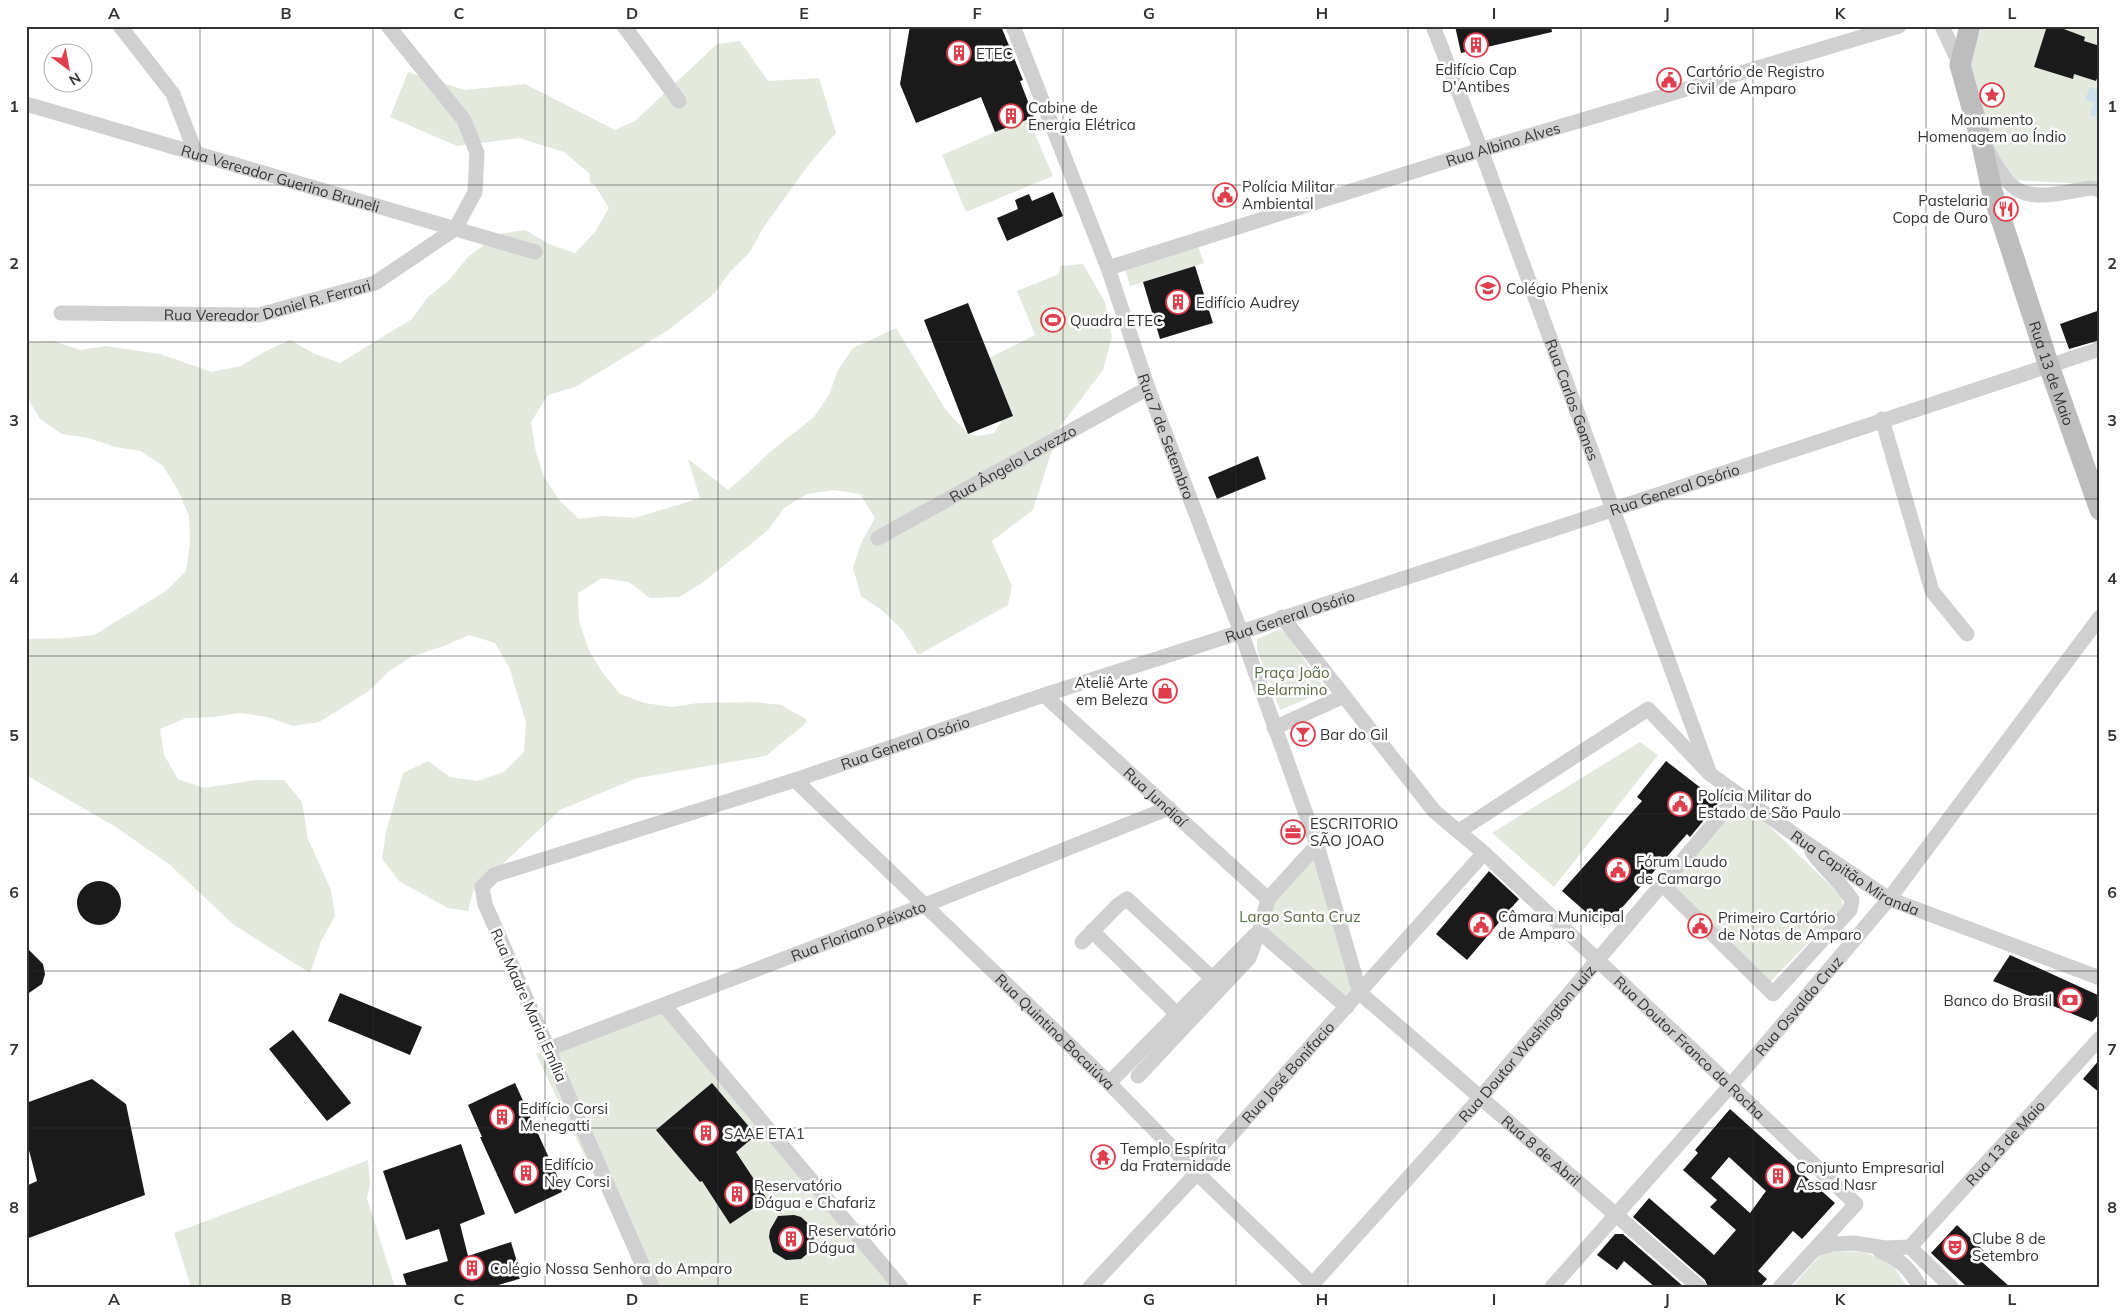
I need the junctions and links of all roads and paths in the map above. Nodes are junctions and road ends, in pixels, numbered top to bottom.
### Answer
1 (120, 26) edge
2 (388, 26) edge
3 (624, 26) edge
4 (1013, 26) edge
5 (1433, 26) edge
6 (1899, 26) edge
7 (1942, 26) edge
8 (1970, 26) edge
9 (1960, 65) junction
10 (679, 102) dead end
11 (26, 104) edge
12 (1981, 140) junction
13 (1481, 150) junction
14 (196, 154) junction
15 (2100, 190) edge
16 (455, 229) junction
17 (535, 252) dead end
18 (1108, 268) junction
19 (61, 312) dead end
20 (2100, 349) edge
21 (2049, 366) junction
22 (1148, 388) junction
23 (1882, 420) junction
24 (1613, 509) junction
25 (2100, 510) edge
26 (878, 538) dead end
27 (1282, 617) junction
28 (2100, 617) edge
29 (1241, 632) junction
30 (1967, 634) dead end
31 (1044, 695) junction
32 (1344, 696) junction
33 (1274, 728) junction
34 (1710, 774) junction
35 (795, 780) junction
36 (1738, 795) junction
37 (1169, 808) junction
38 (1459, 831) junction
39 (1805, 842) junction
40 (1317, 845) junction
41 (1484, 853) junction
42 (1662, 884) junction
43 (482, 887) joint
44 (1268, 899) junction
45 (1889, 899) junction
46 (925, 905) junction
47 (1259, 931) junction
48 (1598, 961) junction
49 (1212, 978) junction
50 (2100, 978) edge
51 (1360, 992) junction
52 (664, 1005) junction
53 (1347, 1007) junction
54 (1177, 1014) junction
55 (2100, 1038) edge
56 (548, 1049) junction
57 (1138, 1076) dead end
58 (1109, 1083) junction
59 (1731, 1085) junction
60 (1481, 1097) junction
61 (1197, 1172) junction
62 (1617, 1216) junction
63 (1868, 1247) junction
64 (1910, 1247) junction
65 (1814, 1250) junction
66 (1312, 1286) edge
67 (652, 1287) edge
68 (901, 1287) edge
69 (1090, 1287) edge
70 (1552, 1287) edge
71 (1699, 1287) edge
72 (1780, 1287) edge
73 (1920, 1287) edge
74 (1951, 1287) edge

1 - 14 street
2 - 16 street
3 - 10 street
4 - 18 street, Rua 7 de Setembro
5 - 13 street, Rua Carlos Gomes
6 - 13 street, Rua Albino Alves
7 - 9 street
8 - 9 street
9 - 12 street, Rua 13 de Maio
11 - 14 street, Rua Vereador Guerino Bruneli
12 - 15 street
12 - 21 street, Rua 13 de Maio
13 - 18 street, Rua Albino Alves
13 - 24 street, Rua Carlos Gomes
14 - 16 street, Rua Vereador Guerino Bruneli
16 - 17 street, Rua Vereador Guerino Bruneli
16 - 19 street, Rua Vereador Daniel R. Ferrari
18 - 22 street, Rua 7 de Setembro
20 - 21 street, Rua General Osório
21 - 23 street, Rua General Osório
21 - 25 street, Rua 13 de Maio
22 - 26 street, Rua Ângelo Lavezzo
22 - 29 street, Rua 7 de Setembro
23 - 24 street, Rua General Osório
23 - 30 street
24 - 27 street, Rua General Osório
24 - 34 street, Rua Carlos Gomes
27 - 29 street, Rua General Osório
27 - 32 street
28 - 45 street, Rua Osvaldo Cruz
29 - 31 street, Rua General Osório
29 - 33 street, Rua 7 de Setembro
31 - 35 street, Rua General Osório
31 - 37 street, Rua Jundiaí
32 - 33 street
32 - 38 street, Rua Doutor Franco da Rocha
33 - 40 street, Rua 7 de Setembro
34 - 36 street, Rua Capitão Miranda
34 - 38 street, Rua Capitão Miranda
35 - 43 street, Rua General Osório
35 - 46 street, Rua Quintino Bocaiúva
36 - 39 street, Rua Capitão Miranda
36 - 42 street, Rua Doutor Washington Luiz
37 - 44 street, Rua Jundiaí
37 - 46 street, Rua Floriano Peixoto
38 - 41 street, Rua Doutor Franco da Rocha
39 - 42 street
39 - 45 street, Rua Capitão Miranda
40 - 44 street
40 - 51 street
41 - 48 street, Rua Doutor Franco da Rocha
41 - 51 street, Rua José Bonifacio
42 - 48 street, Rua Doutor Washington Luiz
43 - 56 street, Rua Madre Maria Emília
44 - 47 street
45 - 50 street, Rua Capitão Miranda
45 - 59 street, Rua Osvaldo Cruz
46 - 52 street, Rua Floriano Peixoto
46 - 58 street, Rua Quintino Bocaiúva
47 - 49 street
47 - 53 street
47 - 57 street
48 - 59 street, Rua Doutor Franco da Rocha
48 - 60 street, Rua Doutor Washington Luiz
49 - 54 street
49 - 54 street
51 - 53 street, Rua José Bonifacio
51 - 60 street, Rua 8 de Abril
52 - 56 street, Rua Floriano Peixoto
52 - 68 street
53 - 61 street, Rua José Bonifacio
54 - 58 street
55 - 64 street, Rua 13 de Maio
56 - 67 street, Rua Madre Maria Emília
58 - 61 street, Rua Quintino Bocaiúva
59 - 62 street, Rua Osvaldo Cruz
59 - 65 street, Rua Doutor Franco da Rocha
60 - 62 street, Rua 8 de Abril
60 - 66 street, Rua Doutor Washington Luiz
61 - 66 street, Rua Quintino Bocaiúva
61 - 69 street, Rua José Bonifacio
62 - 70 street, Rua Osvaldo Cruz
62 - 71 street, Rua 8 de Abril
63 - 64 street
63 - 65 street
63 - 73 street
64 - 74 street
65 - 72 street

